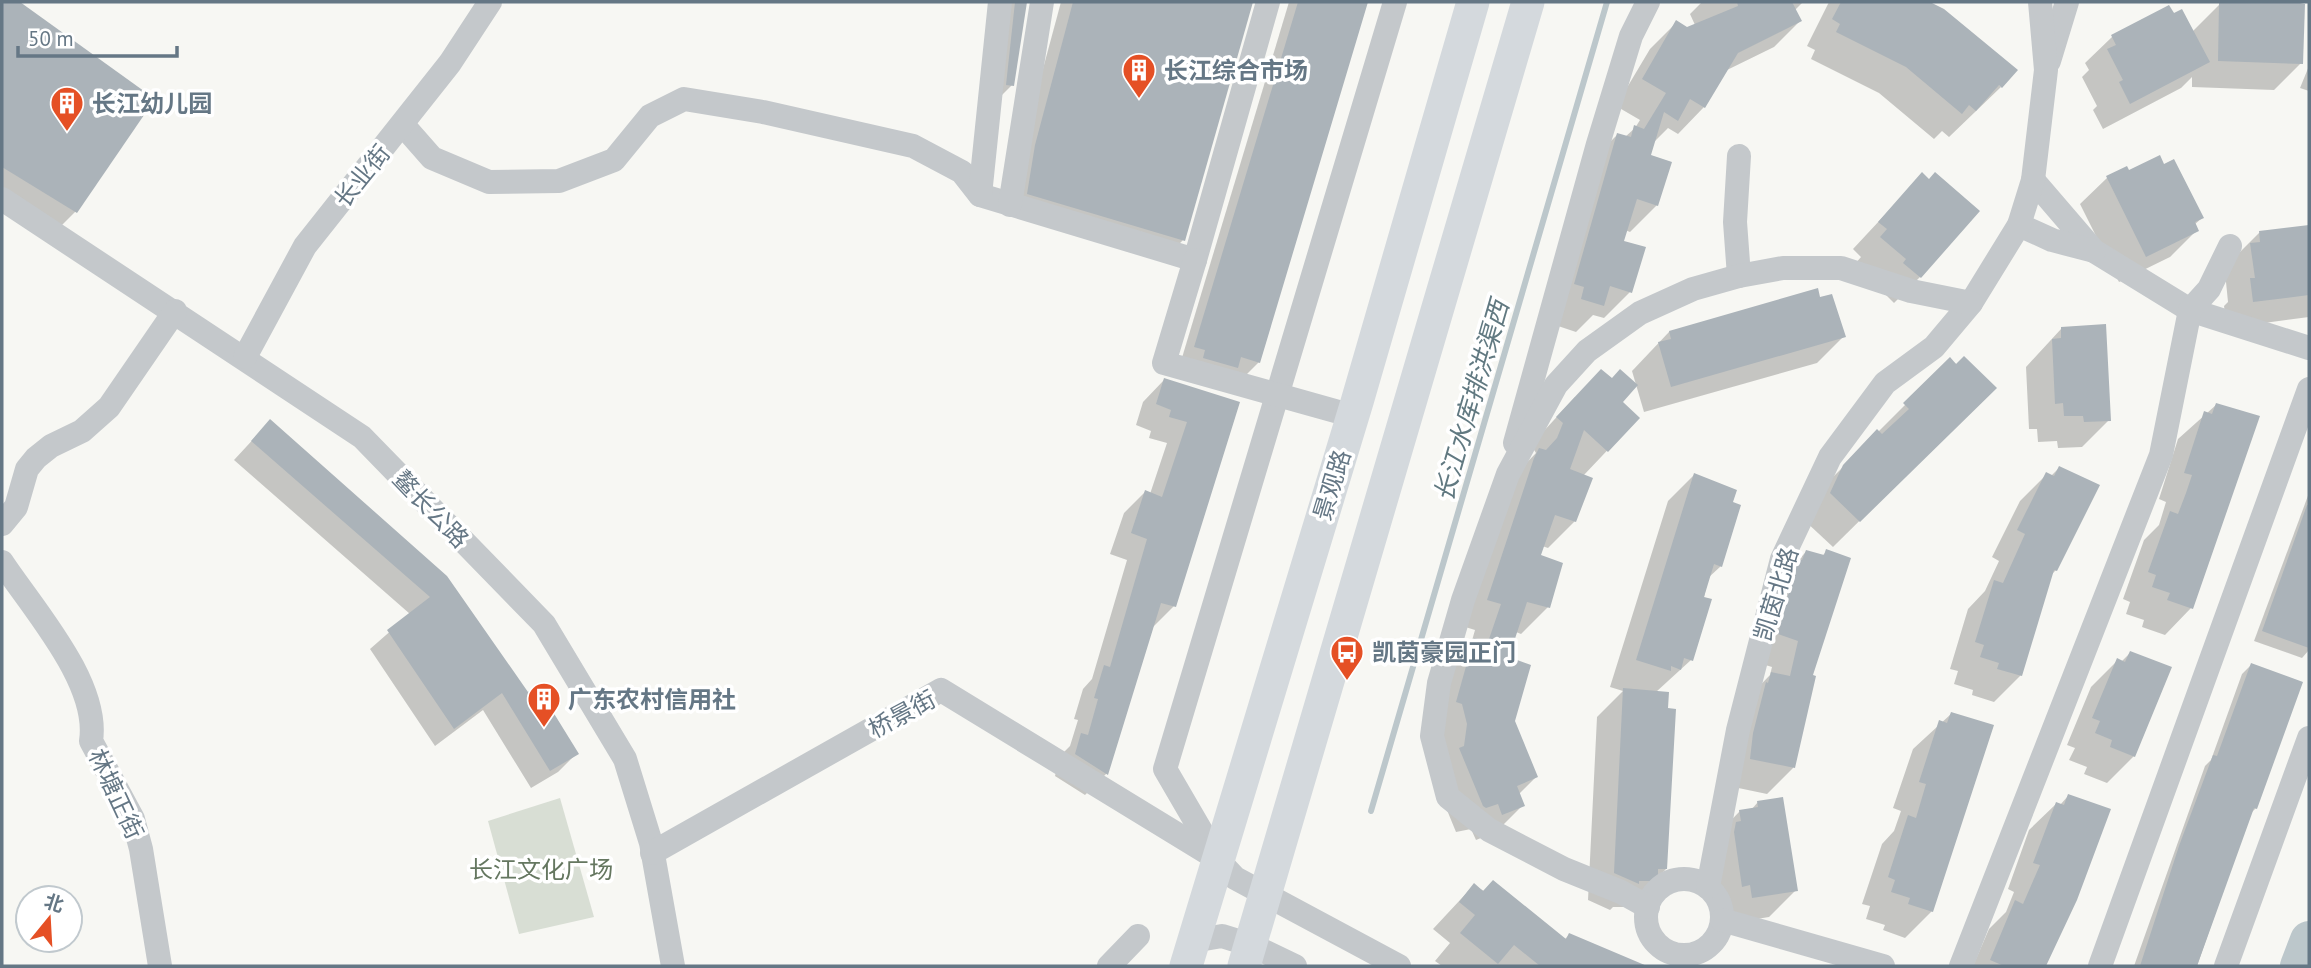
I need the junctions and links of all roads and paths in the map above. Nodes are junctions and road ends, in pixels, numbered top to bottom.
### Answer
1 (490, 2) edge
2 (1000, 2) edge
3 (1042, 2) edge
4 (1268, 2) edge
5 (1395, 2) edge
6 (1473, 2) edge
7 (1528, 2) edge
8 (1648, 2) edge
9 (2040, 2) edge
10 (2067, 2) edge
11 (2046, 70) junction
12 (402, 124) junction
13 (1739, 156) dead end
14 (2033, 180) junction
15 (979, 195) junction
16 (2, 199) edge
17 (1010, 205) junction
18 (2019, 225) junction
19 (2230, 246) dead end
20 (2095, 251) junction
21 (1195, 260) junction
22 (1739, 276) junction
23 (1970, 303) junction
24 (2190, 310) junction
25 (175, 312) junction
26 (2309, 348) edge
27 (245, 357) junction
28 (2309, 388) edge
29 (1278, 396) junction
30 (1353, 416) junction
31 (1508, 474) junction
32 (2, 524) edge
33 (2, 562) edge
34 (2309, 738) edge
35 (653, 853) junction
36 (1218, 860) junction
37 (1708, 887) junction
38 (1268, 893) junction
39 (1648, 907) junction
40 (1722, 920) junction
41 (1138, 936) dead end
42 (1190, 954) edge
43 (1247, 956) edge
44 (1675, 960) edge
45 (160, 966) edge
46 (673, 966) edge
47 (1109, 966) edge
48 (1295, 966) edge
49 (1399, 966) edge
50 (1884, 966) edge
51 (1961, 966) edge
52 (2100, 966) edge
53 (2226, 966) edge

1 - 12 street, 长业街
2 - 15 street
3 - 17 street
4 - 21 street
5 - 29 street
6 - 30 main road, 景观路
7 - 38 main road
8 - 31 street
9 - 11 street
10 - 11 street
11 - 14 street, 凯茵北路
12 - 15 street
12 - 27 street, 长业街
13 - 22 street
14 - 18 street, 凯茵北路
14 - 20 street
15 - 17 street
16 - 25 street, 鳌长公路
17 - 21 street
18 - 20 street
18 - 23 street, 凯茵北路
19 - 24 street
20 - 24 street
21 - 29 street
22 - 23 street
22 - 31 street
23 - 37 street, 凯茵北路
24 - 26 street
24 - 51 street
25 - 27 street, 鳌长公路
25 - 32 street
27 - 35 street, 鳌长公路
28 - 52 street
29 - 30 street
29 - 36 street
30 - 36 main road, 景观路
31 - 39 street
33 - 45 street, 林塘正街
34 - 53 street
35 - 36 street, 桥景街
35 - 46 street, 鳌长公路
36 - 38 street
36 - 42 main road, 景观路
37 - 39 street
37 - 40 street
38 - 43 main road
38 - 49 street
39 - 44 street
40 - 44 street
40 - 50 street
41 - 47 street
42 - 43 street
43 - 48 street

